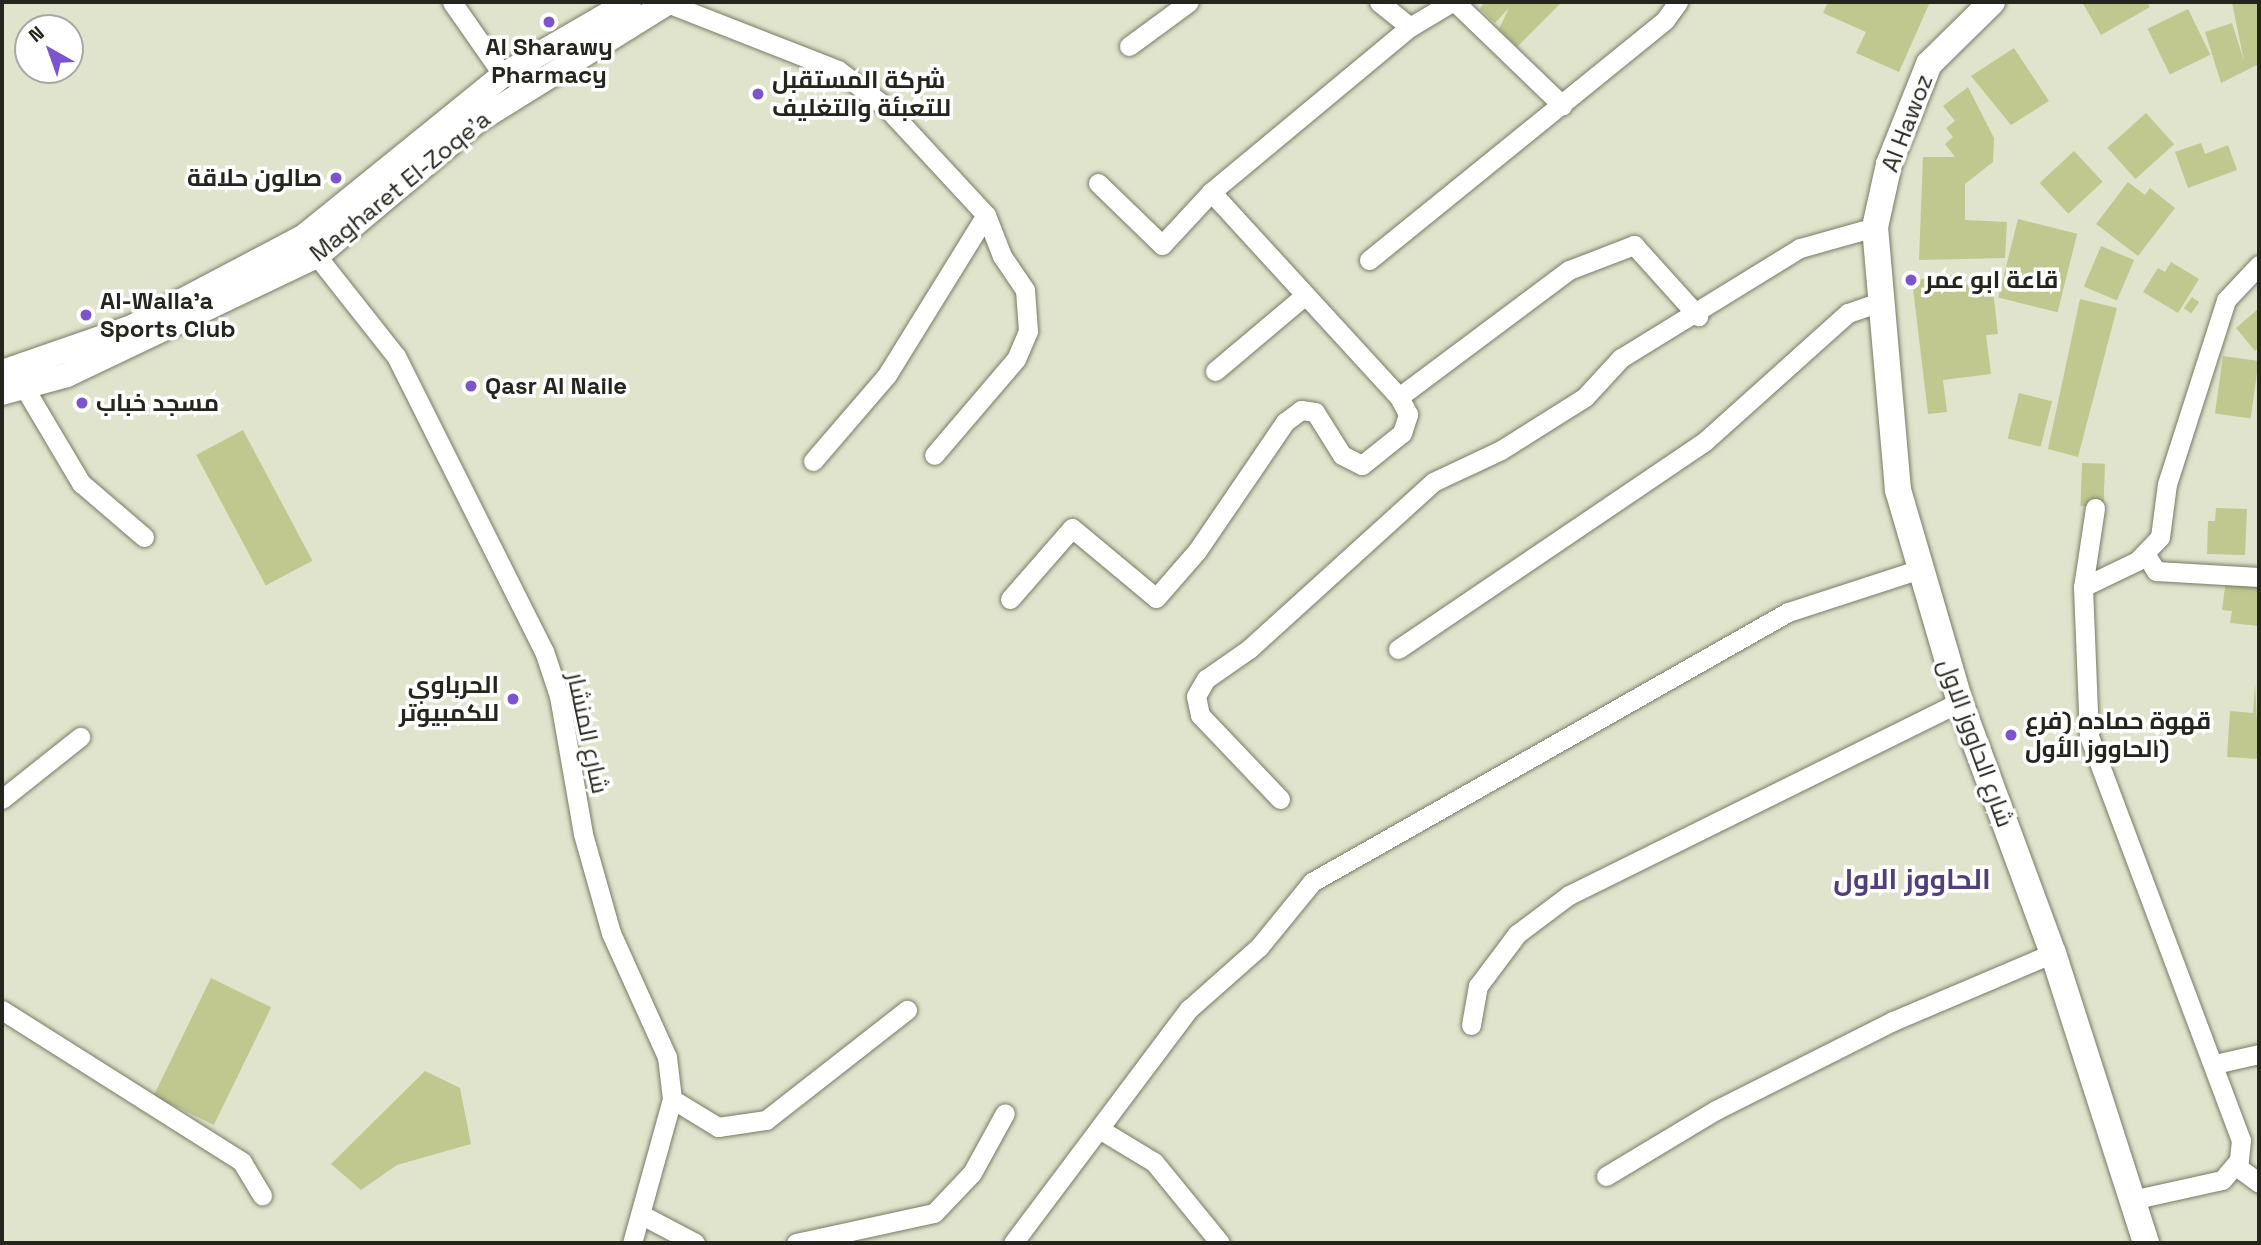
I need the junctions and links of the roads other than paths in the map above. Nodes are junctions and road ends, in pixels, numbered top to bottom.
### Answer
1 (452, 2) edge
2 (629, 2) edge
3 (668, 2) edge
4 (1189, 2) edge
5 (1379, 2) edge
6 (1453, 2) edge
7 (1678, 2) edge
8 (1992, 2) edge
9 (1964, 14) edge
10 (1410, 27) junction
11 (1129, 46) dead end
12 (503, 75) junction
13 (1562, 105) junction
14 (1098, 183) dead end
15 (1211, 192) junction
16 (986, 215) junction
17 (1875, 227) junction
18 (310, 247) junction
19 (1370, 260) dead end
20 (2259, 265) edge
21 (1303, 297) junction
22 (1882, 301) junction
23 (1698, 316) junction
24 (1215, 371) dead end
25 (2, 372) edge
26 (13, 390) edge
27 (1399, 397) junction
28 (934, 455) dead end
29 (813, 461) dead end
30 (2095, 508) dead end
31 (144, 537) dead end
32 (2147, 555) junction
33 (1917, 570) junction
34 (2259, 578) edge
35 (2083, 587) junction
36 (1010, 599) dead end
37 (1398, 649) dead end
38 (1960, 702) junction
39 (80, 737) dead end
40 (2, 799) edge
41 (1280, 799) dead end
42 (2053, 953) junction
43 (2, 1010) edge
44 (907, 1010) dead end
45 (1471, 1025) dead end
46 (2259, 1054) edge
47 (2215, 1064) junction
48 (673, 1099) junction
49 (1005, 1113) dead end
50 (1101, 1130) junction
51 (2236, 1166) junction
52 (1606, 1176) dead end
53 (2259, 1183) edge
54 (262, 1195) dead end
55 (2136, 1199) junction
56 (642, 1215) junction
57 (632, 1243) edge
58 (695, 1243) edge
59 (796, 1243) edge
60 (1013, 1243) edge
61 (1220, 1243) edge
62 (2146, 1243) edge

1 - 12 street
2 - 12 street, Magharet El-Zoqe'a
3 - 16 street
3 - 18 street, Magharet El-Zoqe'a
4 - 11 street
5 - 10 street
6 - 10 street
6 - 13 street
7 - 13 street
8 - 9 main road, Al Hawoz
9 - 17 main road, Al Hawoz
10 - 15 street
12 - 18 street, Magharet El-Zoqe'a
13 - 19 street
14 - 15 street
15 - 21 street
16 - 28 street
16 - 29 street
17 - 22 main road, شارع الحاووز الاول
17 - 23 street
18 - 25 street, Magharet El-Zoqe'a
18 - 26 street, Magharet El-Zoqe'a
18 - 48 street, شارع المنشار
20 - 32 street
21 - 24 street
21 - 27 street
22 - 33 main road, شارع الحاووز الاول
22 - 37 street
23 - 27 street
23 - 41 street
26 - 31 street
27 - 36 street
30 - 35 street
32 - 34 street
32 - 35 street
33 - 38 main road, شارع الحاووز الاول
33 - 50 street
35 - 47 street
38 - 42 main road, شارع الحاووز الاول
38 - 45 street
39 - 40 street
42 - 52 street
42 - 55 main road, شارع الحاووز الاول
43 - 54 street
44 - 48 street
46 - 47 street
47 - 51 street
48 - 56 street, شارع المنشار
49 - 59 street
50 - 60 street
50 - 61 street
51 - 53 street
51 - 55 street
55 - 62 main road, شارع الحاووز الاول
56 - 57 street, شارع المنشار
56 - 58 street

